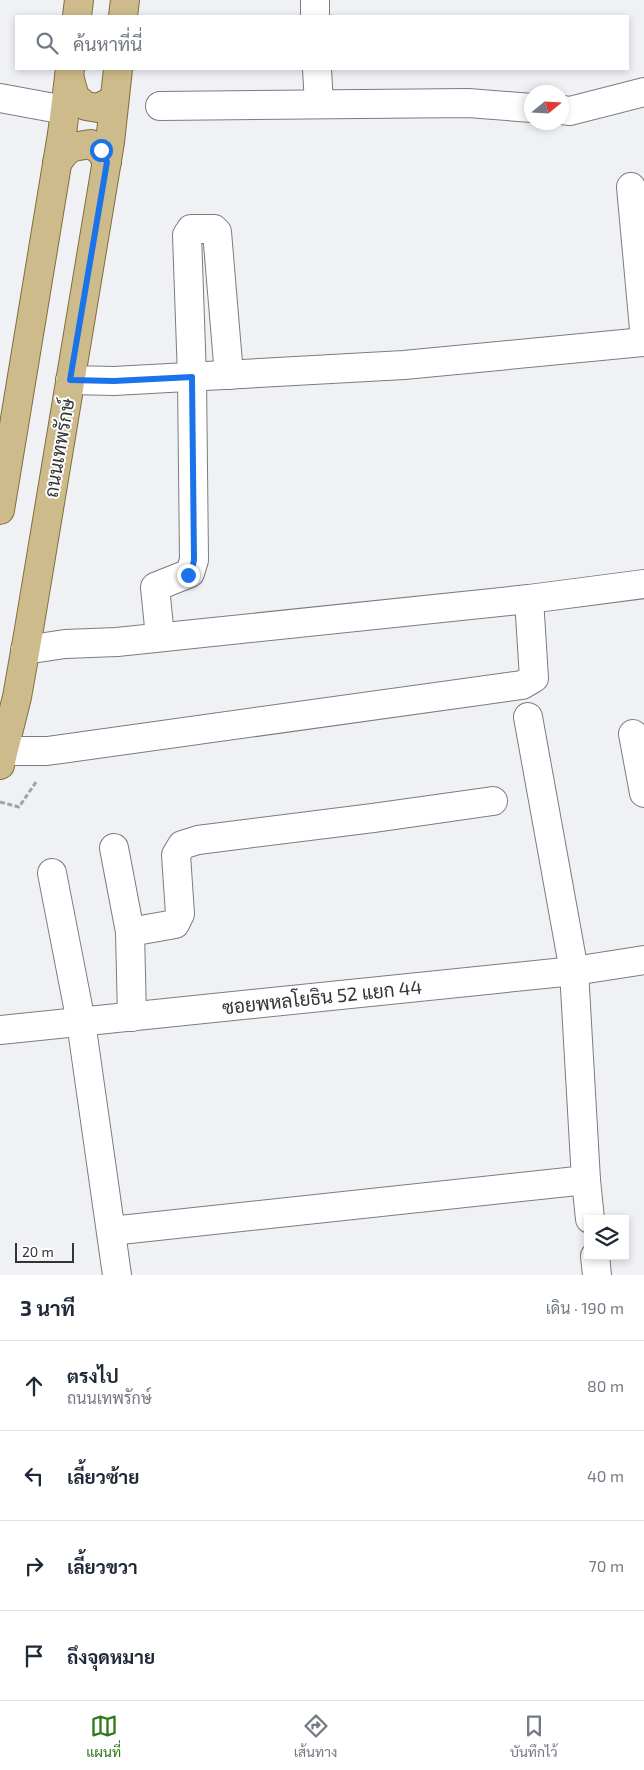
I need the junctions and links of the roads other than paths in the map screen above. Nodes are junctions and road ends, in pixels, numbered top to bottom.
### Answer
1 (79, 0) edge
2 (125, 0) edge
3 (315, 0) edge
4 (77, 15) edge
5 (123, 15) edge
6 (315, 15) edge
7 (118, 70) edge
8 (318, 70) edge
9 (70, 72) edge
10 (644, 92) edge
11 (0, 98) edge
12 (114, 100) junction
13 (319, 104) junction
14 (160, 106) dead end
15 (524, 107) edge
16 (65, 110) junction
17 (569, 111) edge
18 (57, 162) junction
19 (107, 162) junction
20 (631, 187) dead end
21 (644, 329) edge
22 (644, 342) edge
23 (228, 374) junction
24 (192, 377) junction
25 (70, 380) junction
26 (0, 510) edge
27 (644, 584) edge
28 (529, 598) junction
29 (160, 637) junction
30 (25, 650) junction
31 (528, 717) dead end
32 (633, 734) dead end
33 (2, 758) edge
34 (644, 793) edge
35 (494, 801) dead end
36 (114, 848) dead end
37 (52, 872) dead end
38 (130, 932) junction
39 (644, 960) edge
40 (574, 971) junction
41 (132, 1017) junction
42 (81, 1022) junction
43 (0, 1030) edge
44 (586, 1180) junction
45 (590, 1215) edge
46 (110, 1231) junction
47 (594, 1260) edge
48 (117, 1275) edge
49 (596, 1275) edge

1 - 4 main road
2 - 5 main road
3 - 6 street
7 - 12 main road, ถนนเทพรักษ์
8 - 13 street
9 - 12 main road
9 - 16 main road
10 - 17 street
11 - 16 street
12 - 19 main road, ถนนเทพรักษ์
13 - 14 street
13 - 15 street
16 - 18 main road
18 - 19 main road
18 - 26 main road
19 - 25 main road, ถนนเทพรักษ์
20 - 21 street
22 - 23 street
23 - 24 street
23 - 24 street
24 - 25 street
24 - 29 street
25 - 30 main road, ถนนเทพรักษ์
27 - 28 street
28 - 29 street
28 - 33 street
29 - 30 street
30 - 33 main road, ถนนเทพรักษ์
31 - 40 street
32 - 34 street
35 - 38 street
36 - 38 street
37 - 42 street
38 - 41 street
39 - 40 street, ซอยพหลโยธิน 52 แยก 44
40 - 41 street, ซอยพหลโยธิน 52 แยก 44
40 - 44 street
41 - 42 street, ซอยพหลโยธิน 52 แยก 44
42 - 43 street, ซอยพหลโยธิน 52 แยก 44
42 - 46 street
44 - 45 street
44 - 46 street
46 - 48 street
47 - 49 street

